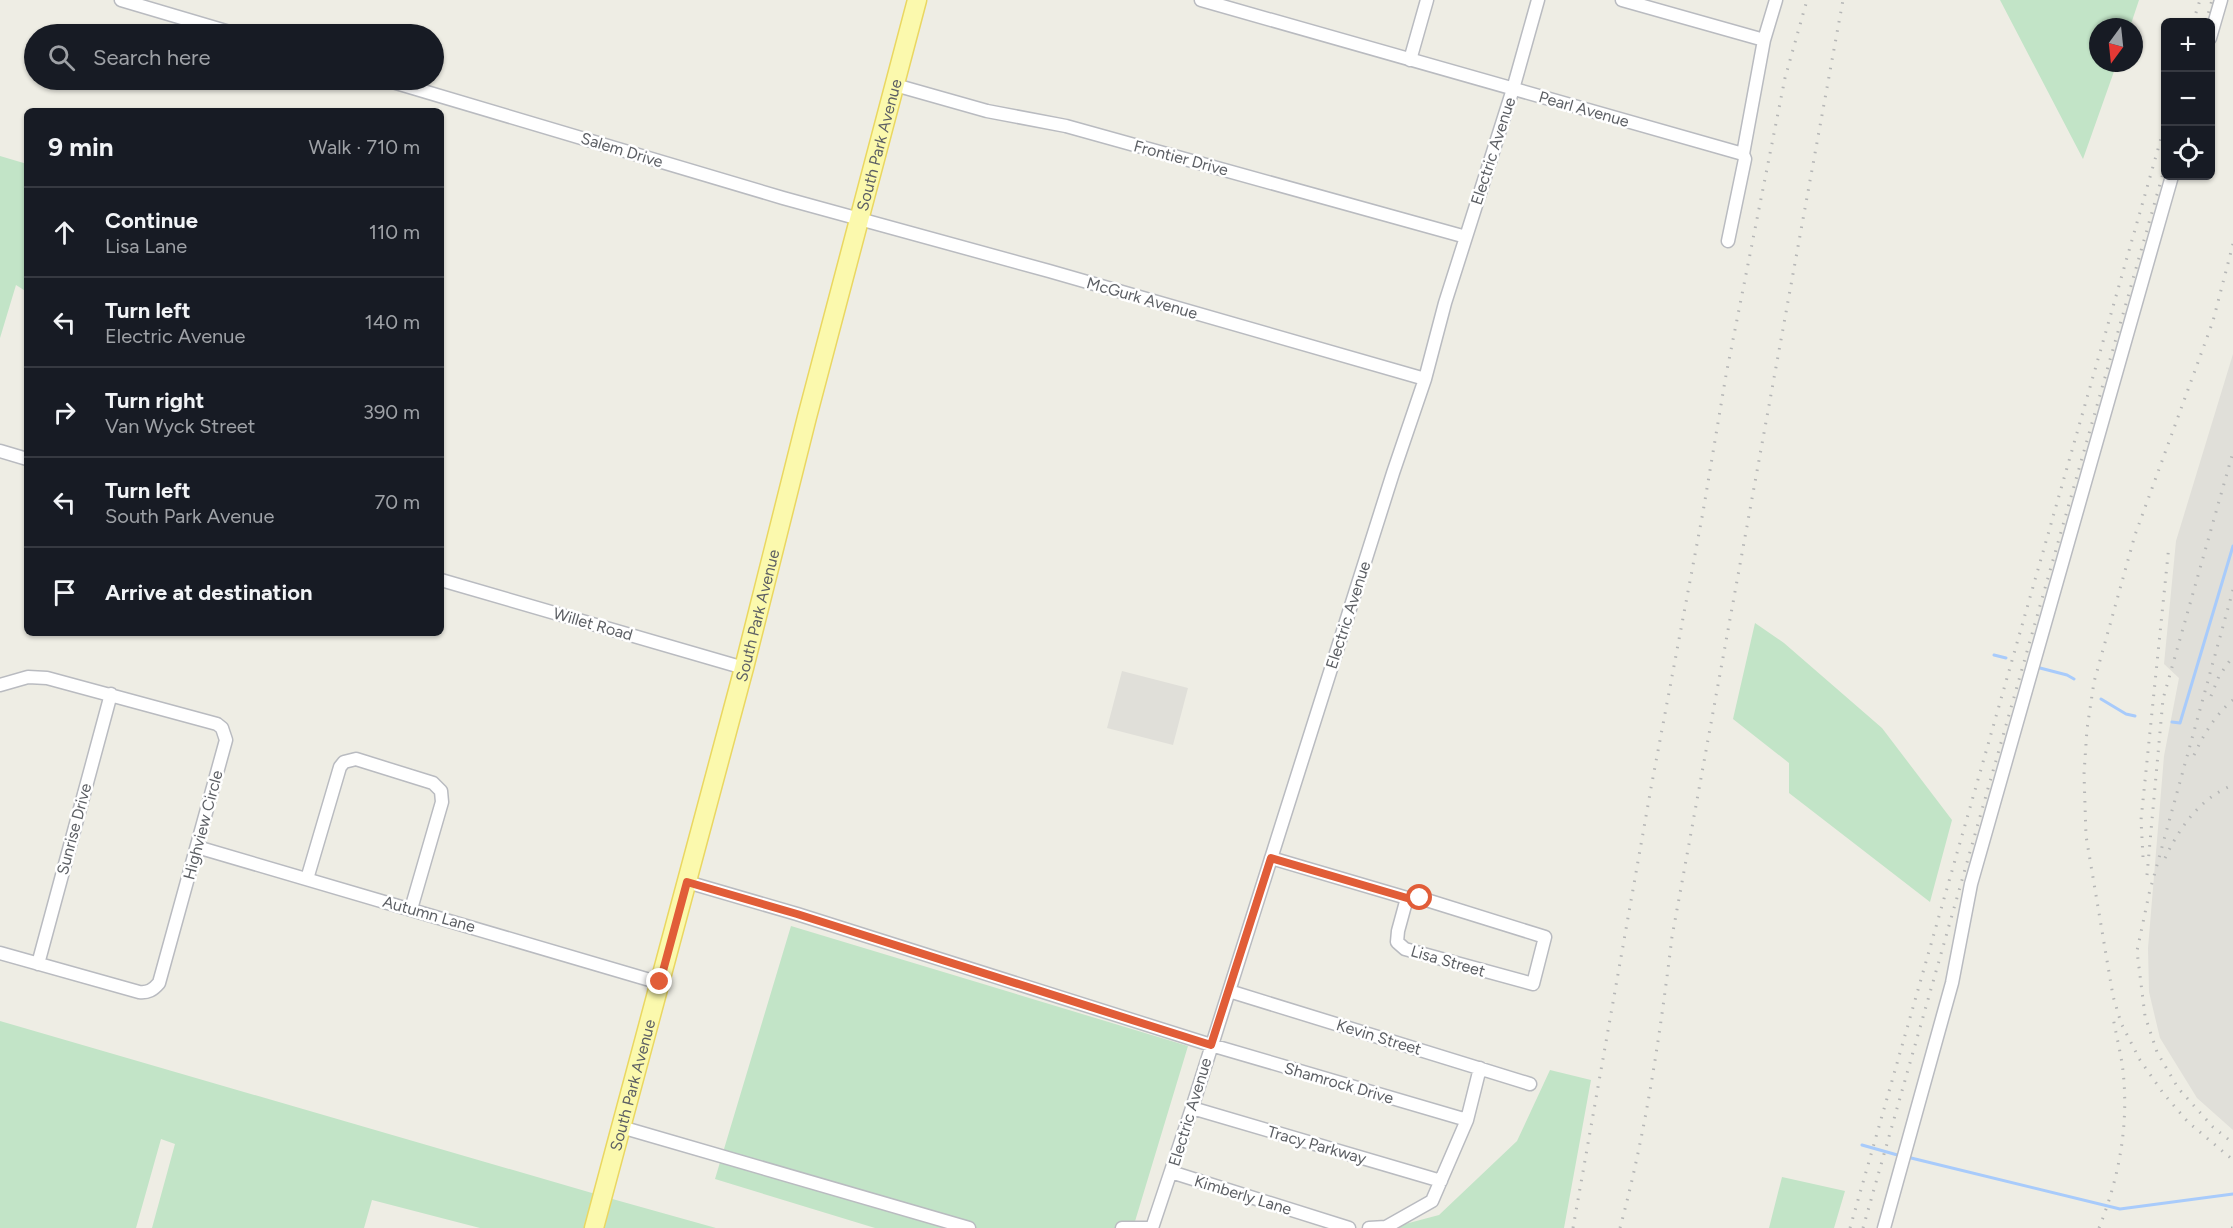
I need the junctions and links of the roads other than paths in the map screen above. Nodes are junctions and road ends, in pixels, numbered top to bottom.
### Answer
1 (121, 0) edge
2 (917, 0) edge
3 (1202, 0) edge
4 (1427, 0) edge
5 (1538, 0) edge
6 (1622, 0) edge
7 (1776, 0) edge
8 (2221, 0) edge
9 (2215, 23) edge
10 (202, 24) edge
11 (1764, 40) junction
12 (1410, 60) junction
13 (895, 86) junction
14 (1513, 89) junction
15 (420, 90) edge
16 (1743, 154) junction
17 (2171, 180) edge
18 (859, 218) junction
19 (1466, 237) junction
20 (1728, 241) dead end
21 (1425, 379) junction
22 (0, 451) edge
23 (24, 458) edge
24 (444, 581) edge
25 (744, 668) junction
26 (0, 685) edge
27 (111, 694) junction
28 (197, 847) junction
29 (1271, 858) junction
30 (307, 879) junction
31 (687, 882) junction
32 (1407, 898) junction
33 (411, 909) junction
34 (0, 953) edge
35 (38, 964) junction
36 (660, 982) junction
37 (1229, 991) junction
38 (1211, 1045) junction
39 (1480, 1068) junction
40 (1530, 1083) dead end
41 (1192, 1108) junction
42 (1467, 1120) junction
43 (621, 1127) junction
44 (1171, 1172) junction
45 (1441, 1181) junction
46 (594, 1228) edge
47 (969, 1228) edge
48 (1122, 1228) edge
49 (1152, 1228) edge
50 (1349, 1228) edge
51 (1369, 1228) edge
52 (1884, 1228) edge

1 - 10 street
2 - 13 main road, South Park Avenue
3 - 12 street, Pearl Avenue
4 - 12 street
5 - 14 street, Electric Avenue
6 - 11 street
7 - 11 street
8 - 9 street
11 - 16 street
12 - 14 street, Pearl Avenue
13 - 18 main road, South Park Avenue
13 - 19 street, Frontier Drive
14 - 16 street, Pearl Avenue
14 - 19 street, Electric Avenue
15 - 18 street, Salem Drive
16 - 20 street
17 - 52 street
18 - 21 street, McGurk Avenue
18 - 25 main road, South Park Avenue
19 - 21 street, Electric Avenue
21 - 29 street, Electric Avenue
22 - 23 street
24 - 25 street, Willet Road
25 - 31 main road, South Park Avenue
26 - 27 street, Highview Circle
27 - 28 street, Highview Circle
27 - 35 street, Sunrise Drive
28 - 30 street, Autumn Lane
28 - 35 street, Highview Circle
29 - 32 street
29 - 37 street, Electric Avenue
30 - 33 street, Autumn Lane
30 - 33 street
31 - 36 main road, South Park Avenue
31 - 38 street, Shamrock Drive
32 - 32 street, Lisa Street
33 - 36 street, Autumn Lane
34 - 35 street, Highview Circle
36 - 43 main road, South Park Avenue
37 - 38 street, Electric Avenue
37 - 39 street, Kevin Street
38 - 41 street, Electric Avenue
38 - 42 street, Shamrock Drive
39 - 40 street, Kevin Street
39 - 42 street
41 - 44 street, Electric Avenue
41 - 45 street, Tracy Parkway
42 - 45 street
43 - 46 main road, South Park Avenue
43 - 47 street
44 - 49 street, Electric Avenue
44 - 50 street, Kimberly Lane
45 - 51 street
48 - 49 street

